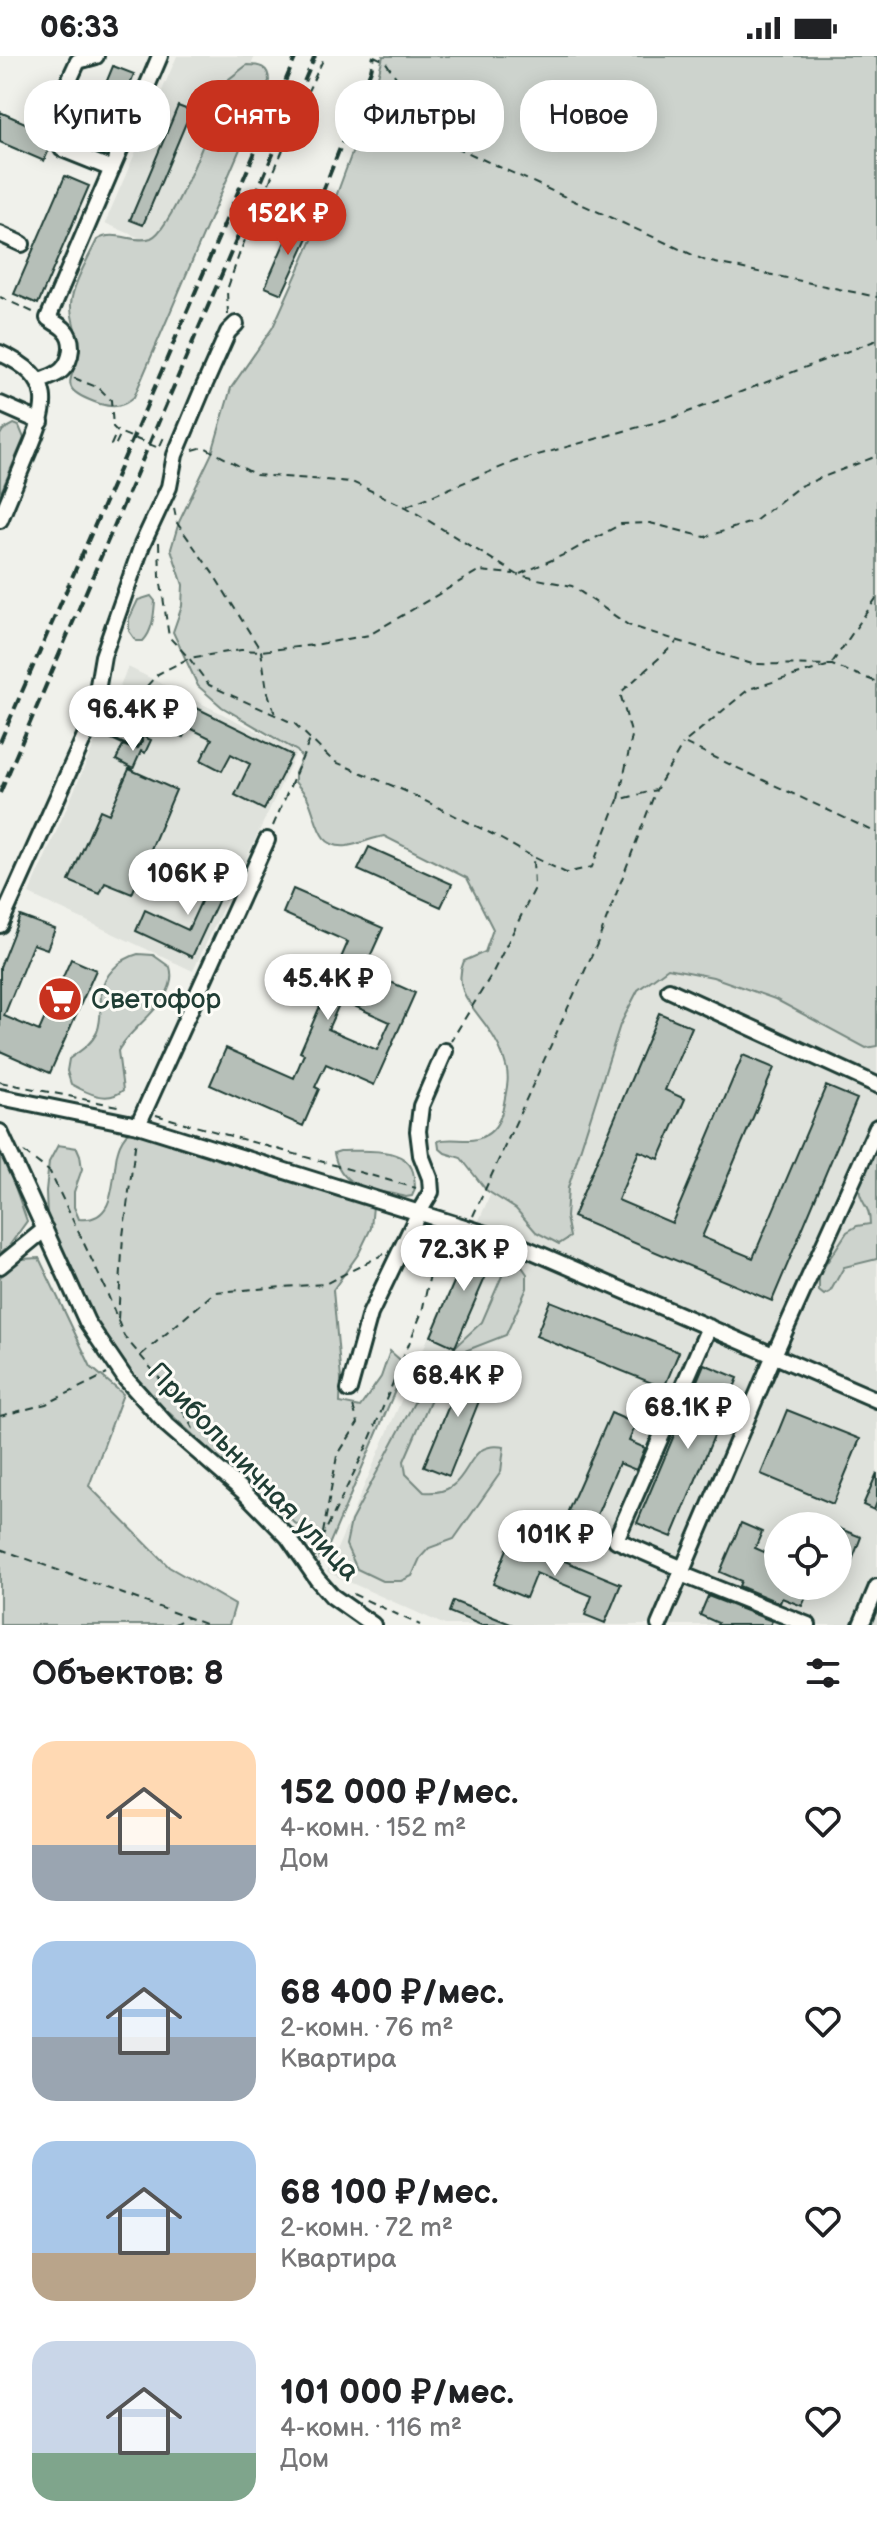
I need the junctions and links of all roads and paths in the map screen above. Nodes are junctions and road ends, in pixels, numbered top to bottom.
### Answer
1 (96, 56) edge
2 (325, 56) edge
3 (374, 56) edge
4 (153, 58) edge
5 (69, 80) edge
6 (70, 152) edge
7 (112, 169) junction
8 (0, 234) edge
9 (22, 244) dead end
10 (0, 297) edge
11 (877, 297) edge
12 (48, 318) junction
13 (232, 328) joint
14 (877, 340) edge
15 (0, 353) edge
16 (60, 372) junction
17 (38, 382) junction
18 (0, 404) edge
19 (41, 422) junction
20 (175, 455) junction
21 (877, 456) edge
22 (169, 487) junction
23 (406, 507) junction
24 (0, 520) edge
25 (159, 536) dead end
26 (518, 575) junction
27 (877, 597) edge
28 (679, 641) junction
29 (261, 651) junction
30 (189, 658) junction
31 (832, 665) junction
32 (877, 682) edge
33 (276, 715) junction
34 (92, 720) junction
35 (113, 730) junction
36 (133, 739) dead end
37 (311, 739) junction
38 (684, 743) junction
39 (656, 790) junction
40 (618, 800) junction
41 (877, 833) edge
42 (267, 840) joint
43 (533, 857) junction
44 (0, 925) edge
45 (669, 990) dead end
46 (445, 1051) joint
47 (0, 1082) edge
48 (877, 1085) edge
49 (0, 1097) edge
50 (141, 1119) junction
51 (877, 1127) edge
52 (2, 1135) edge
53 (431, 1192) junction
54 (419, 1212) junction
55 (441, 1219) junction
56 (468, 1228) junction
57 (45, 1229) junction
58 (403, 1245) junction
59 (0, 1266) edge
60 (118, 1320) junction
61 (709, 1327) junction
62 (140, 1355) junction
63 (774, 1355) junction
64 (119, 1368) junction
65 (349, 1390) joint
66 (877, 1400) edge
67 (0, 1416) edge
68 (197, 1436) dead end
69 (321, 1540) junction
70 (0, 1549) edge
71 (319, 1562) dead end
72 (682, 1571) junction
73 (877, 1587) edge
74 (350, 1592) dead end
75 (872, 1612) edge
76 (188, 1617) junction
77 (790, 1622) edge
78 (173, 1625) edge
79 (208, 1625) edge
80 (373, 1625) edge
81 (420, 1625) edge
82 (659, 1625) edge
83 (808, 1625) edge
84 (861, 1625) edge

1 - 5 street
2 - 13 path
3 - 11 path
4 - 7 street
6 - 7 street
7 - 12 street
8 - 9 street
10 - 12 path
12 - 16 street
13 - 20 street
14 - 23 path
15 - 17 street
16 - 17 street
16 - 20 path
17 - 19 street
18 - 19 street
19 - 24 street
20 - 22 street
20 - 23 path
21 - 26 path
22 - 29 path
22 - 34 street
23 - 26 path
25 - 30 path
26 - 28 path
26 - 29 path
27 - 31 path
28 - 31 path
28 - 40 path
29 - 30 path
29 - 33 path
30 - 33 path
30 - 35 path
31 - 32 path
31 - 38 path
33 - 37 path
34 - 35 street
34 - 44 street
35 - 36 street
37 - 42 path
37 - 43 path
38 - 39 path
38 - 41 path
39 - 40 path
39 - 56 path
40 - 43 path
42 - 50 street
43 - 46 path
45 - 48 street
46 - 53 street
47 - 50 path
49 - 50 street
50 - 53 path
50 - 54 street
50 - 60 path
51 - 63 street
52 - 57 street, Прибольничная улица
52 - 60 path
53 - 54 street
54 - 55 street
54 - 58 street
55 - 56 street
55 - 69 path
56 - 61 street
57 - 59 street
57 - 64 street, Прибольничная улица
58 - 62 path
58 - 65 street
60 - 62 path
61 - 63 street
61 - 72 street
62 - 68 path
63 - 66 street
63 - 72 street
64 - 67 path
64 - 80 street, Прибольничная улица
65 - 69 path
69 - 71 path
70 - 76 path
72 - 77 street
72 - 82 street
73 - 75 street
74 - 81 path
75 - 84 street
76 - 78 path
76 - 79 path
77 - 83 street

